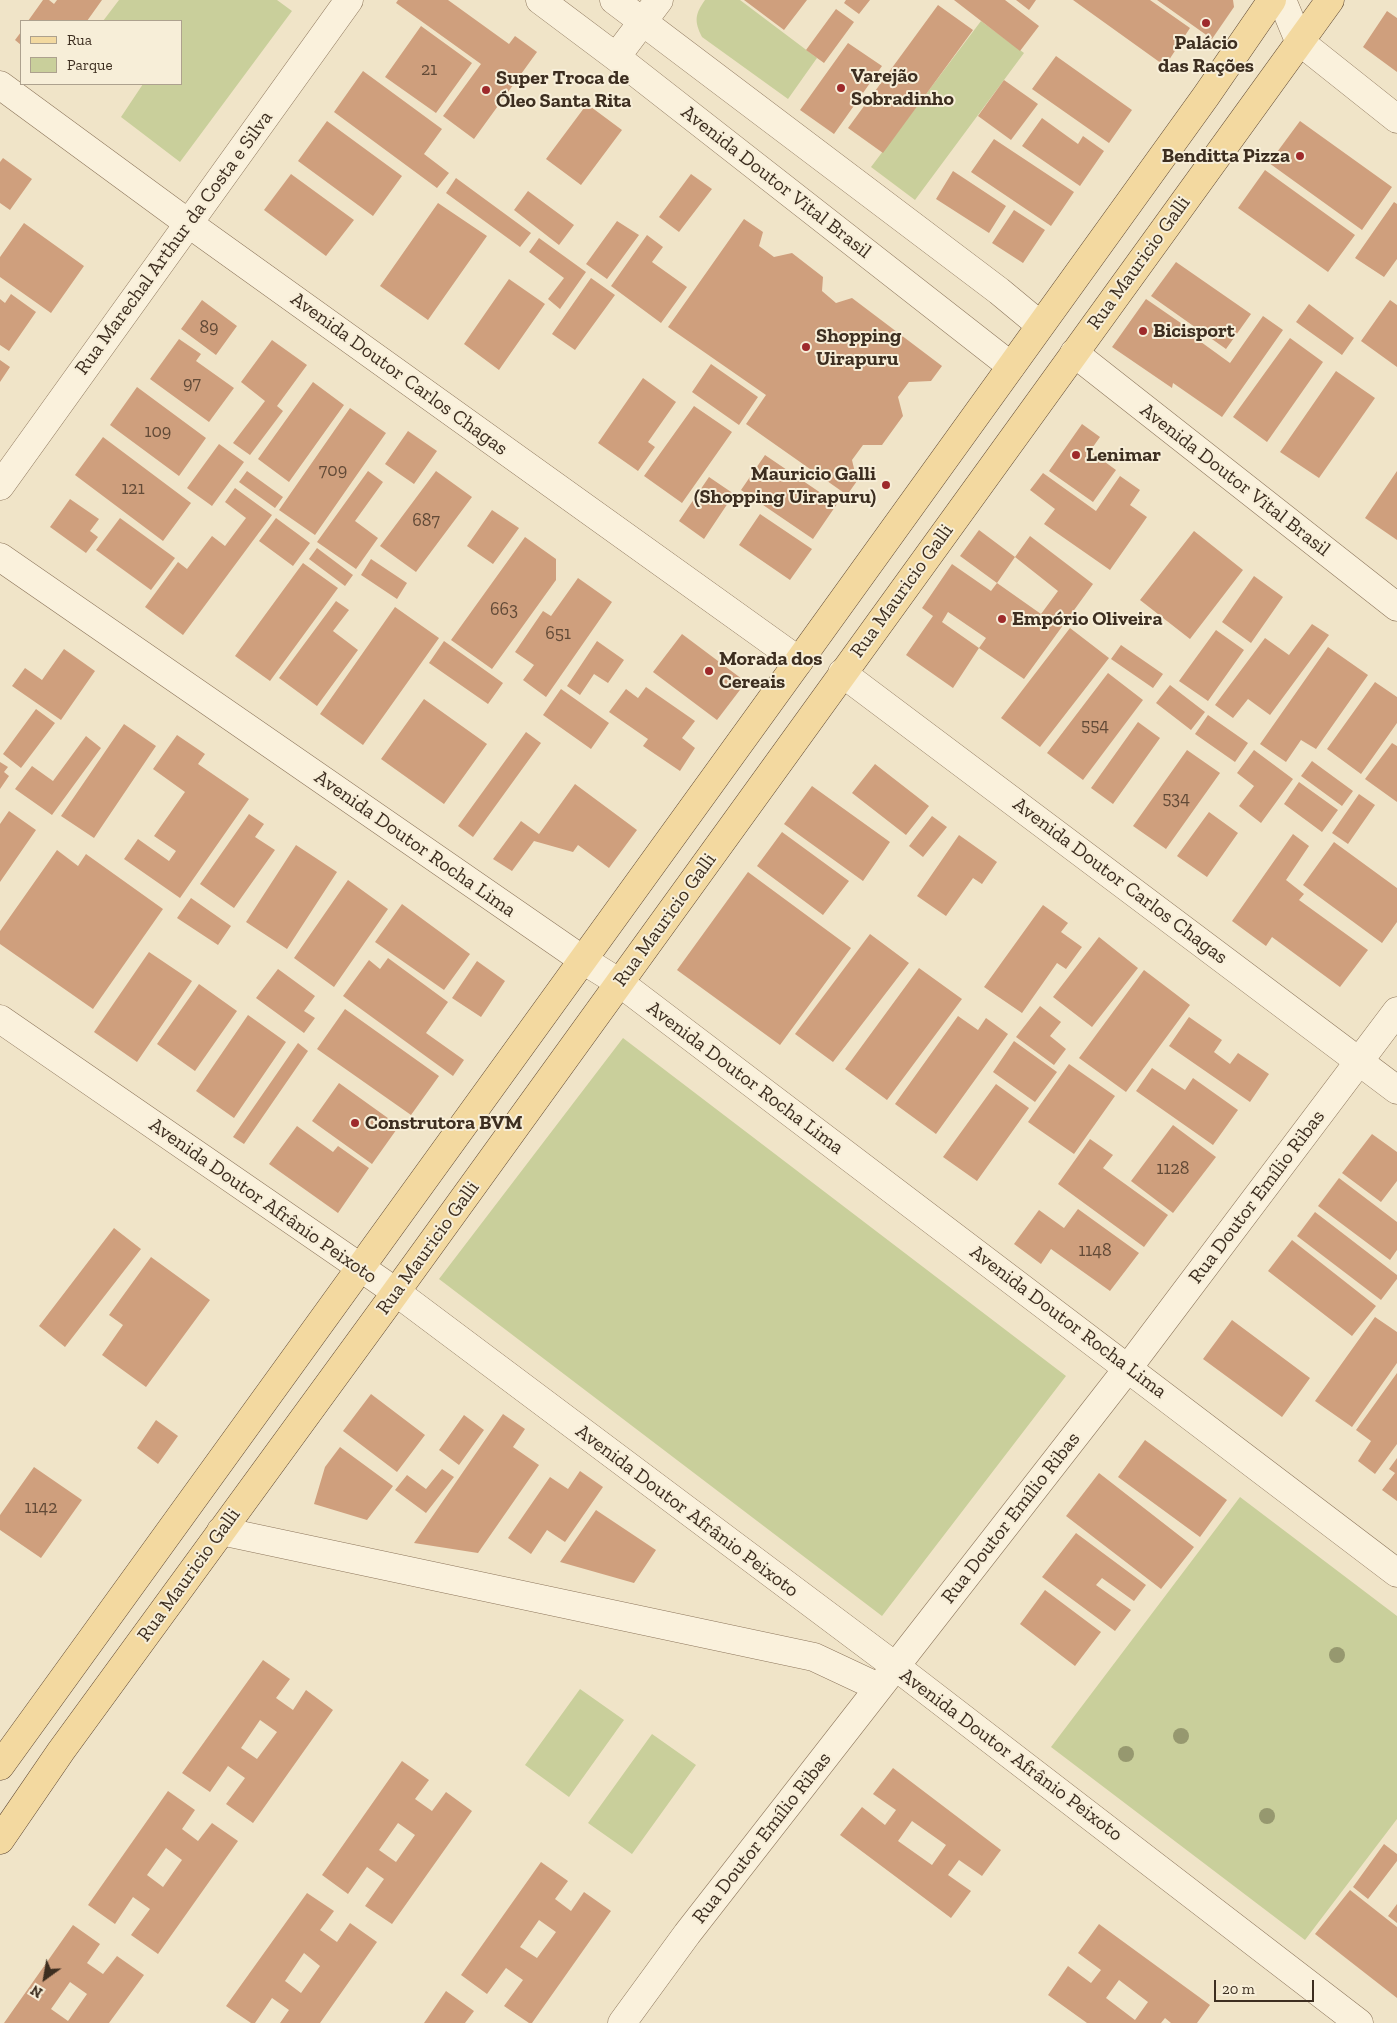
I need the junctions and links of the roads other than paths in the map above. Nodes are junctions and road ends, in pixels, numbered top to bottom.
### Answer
1 (349, 0) edge
2 (540, 0) edge
3 (614, 0) edge
4 (658, 0) edge
5 (1272, 0) edge
6 (1282, 0) edge
7 (1330, 0) edge
8 (642, 21) junction
9 (1299, 41) junction
10 (616, 57) junction
11 (0, 85) edge
12 (1397, 119) edge
13 (188, 223) junction
14 (1040, 325) junction
15 (1074, 353) junction
16 (1011, 366) junction
17 (0, 486) edge
18 (0, 557) edge
19 (1397, 607) edge
20 (799, 661) junction
21 (842, 673) junction
22 (583, 960) junction
23 (620, 983) junction
24 (1397, 1011) edge
25 (0, 1019) edge
26 (1359, 1061) junction
27 (1397, 1090) edge
28 (359, 1267) junction
29 (396, 1292) junction
30 (1128, 1368) junction
31 (221, 1531) junction
32 (1397, 1573) edge
33 (895, 1666) junction
34 (878, 1687) junction
35 (0, 1766) edge
36 (0, 1840) edge
37 (622, 2023) edge
38 (1359, 2023) edge

1 - 13 street, Rua Marechal Arthur da Costa e Silva
2 - 10 street, Avenida Doutor Vital Brasil
3 - 8 street
4 - 8 street
5 - 14 main road, Rua Mauricio Galli
6 - 9 street
7 - 9 main road, Rua Mauricio Galli
8 - 10 street
8 - 14 street
9 - 12 street
9 - 15 main road, Rua Mauricio Galli
10 - 16 street, Avenida Doutor Vital Brasil
11 - 13 street, Avenida Doutor Carlos Chagas
13 - 17 street, Rua Marechal Arthur da Costa e Silva
13 - 20 street, Avenida Doutor Carlos Chagas
14 - 16 main road, Rua Mauricio Galli
15 - 19 street, Avenida Doutor Vital Brasil
15 - 21 main road, Rua Mauricio Galli
16 - 20 main road, Rua Mauricio Galli
18 - 22 street, Avenida Doutor Rocha Lima
20 - 22 main road, Rua Mauricio Galli
21 - 23 main road, Rua Mauricio Galli
21 - 26 street, Avenida Doutor Carlos Chagas
22 - 23 street, Avenida Doutor Rocha Lima
22 - 28 main road, Rua Mauricio Galli
23 - 29 main road, Rua Mauricio Galli
23 - 30 street, Avenida Doutor Rocha Lima
24 - 26 street, Rua Doutor Emílio Ribas
25 - 28 street, Avenida Doutor Afrânio Peixoto
26 - 27 street, Avenida Doutor Carlos Chagas
26 - 30 street, Rua Doutor Emílio Ribas
28 - 29 street, Avenida Doutor Afrânio Peixoto
28 - 35 main road, Rua Mauricio Galli
29 - 31 main road, Rua Mauricio Galli
29 - 33 street, Avenida Doutor Afrânio Peixoto
30 - 32 street, Avenida Doutor Rocha Lima
30 - 33 street, Rua Doutor Emílio Ribas
31 - 34 street
31 - 36 main road, Rua Mauricio Galli
33 - 34 street, Rua Doutor Emílio Ribas
33 - 38 street, Avenida Doutor Afrânio Peixoto
34 - 37 street, Rua Doutor Emílio Ribas

